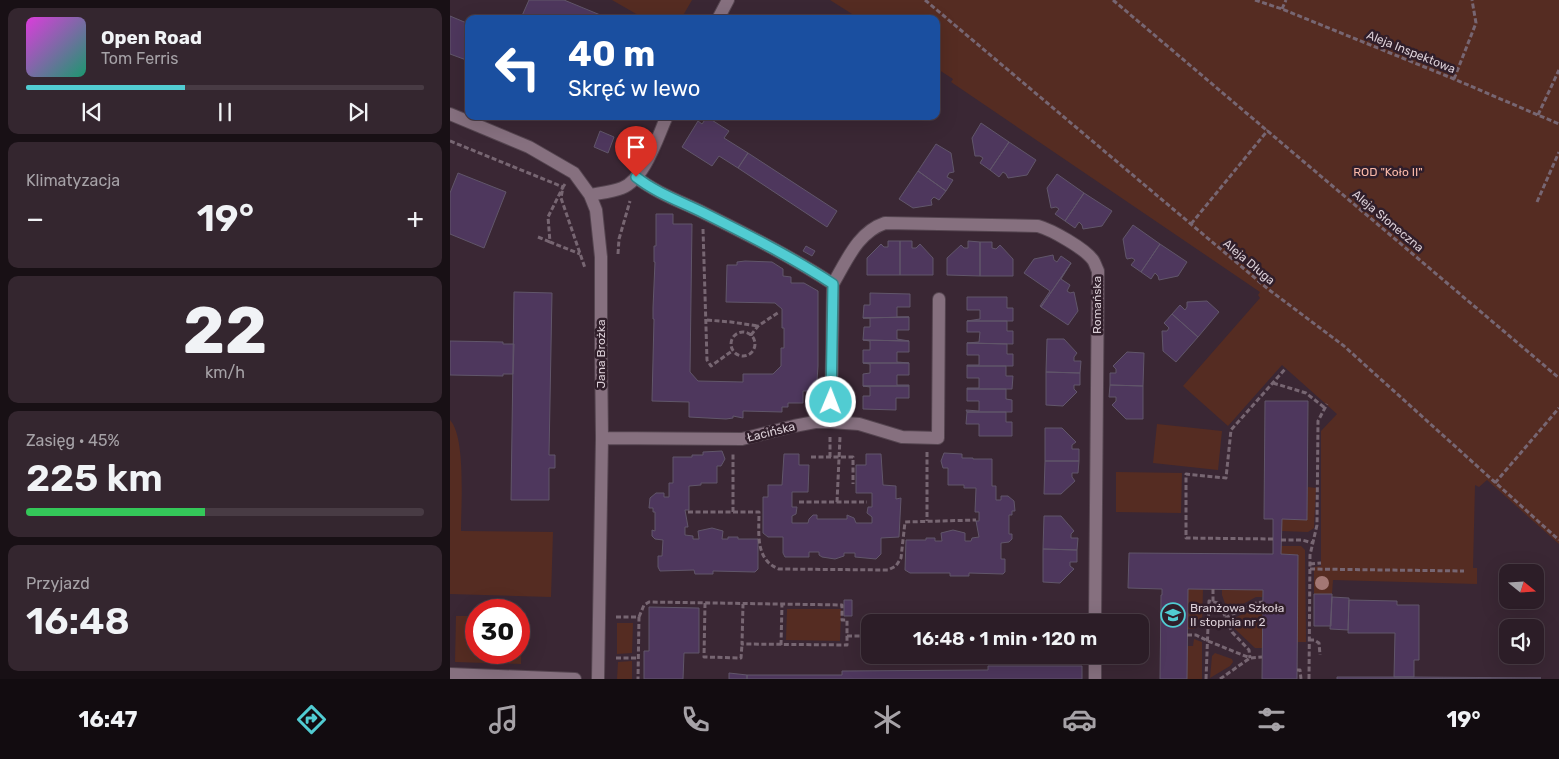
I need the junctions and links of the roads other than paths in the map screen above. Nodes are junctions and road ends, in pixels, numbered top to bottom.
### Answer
1 (728, 0) edge
2 (720, 15) edge
3 (450, 114) edge
4 (665, 120) edge
5 (636, 177) junction
6 (590, 194) junction
7 (833, 284) junction
8 (939, 299) dead end
9 (831, 422) junction
10 (602, 438) junction
11 (1095, 614) edge
12 (1095, 664) edge
13 (450, 674) edge
14 (575, 679) edge
15 (598, 679) edge
16 (1095, 679) edge

1 - 2 street
3 - 6 street, Jana Brożka
4 - 5 street
5 - 6 street
5 - 7 street
6 - 10 street, Jana Brożka
7 - 9 street
7 - 11 street, Romańska
8 - 9 street, Łacińska
9 - 10 street, Łacińska
10 - 15 street, Jana Brożka
12 - 16 street
13 - 14 street

